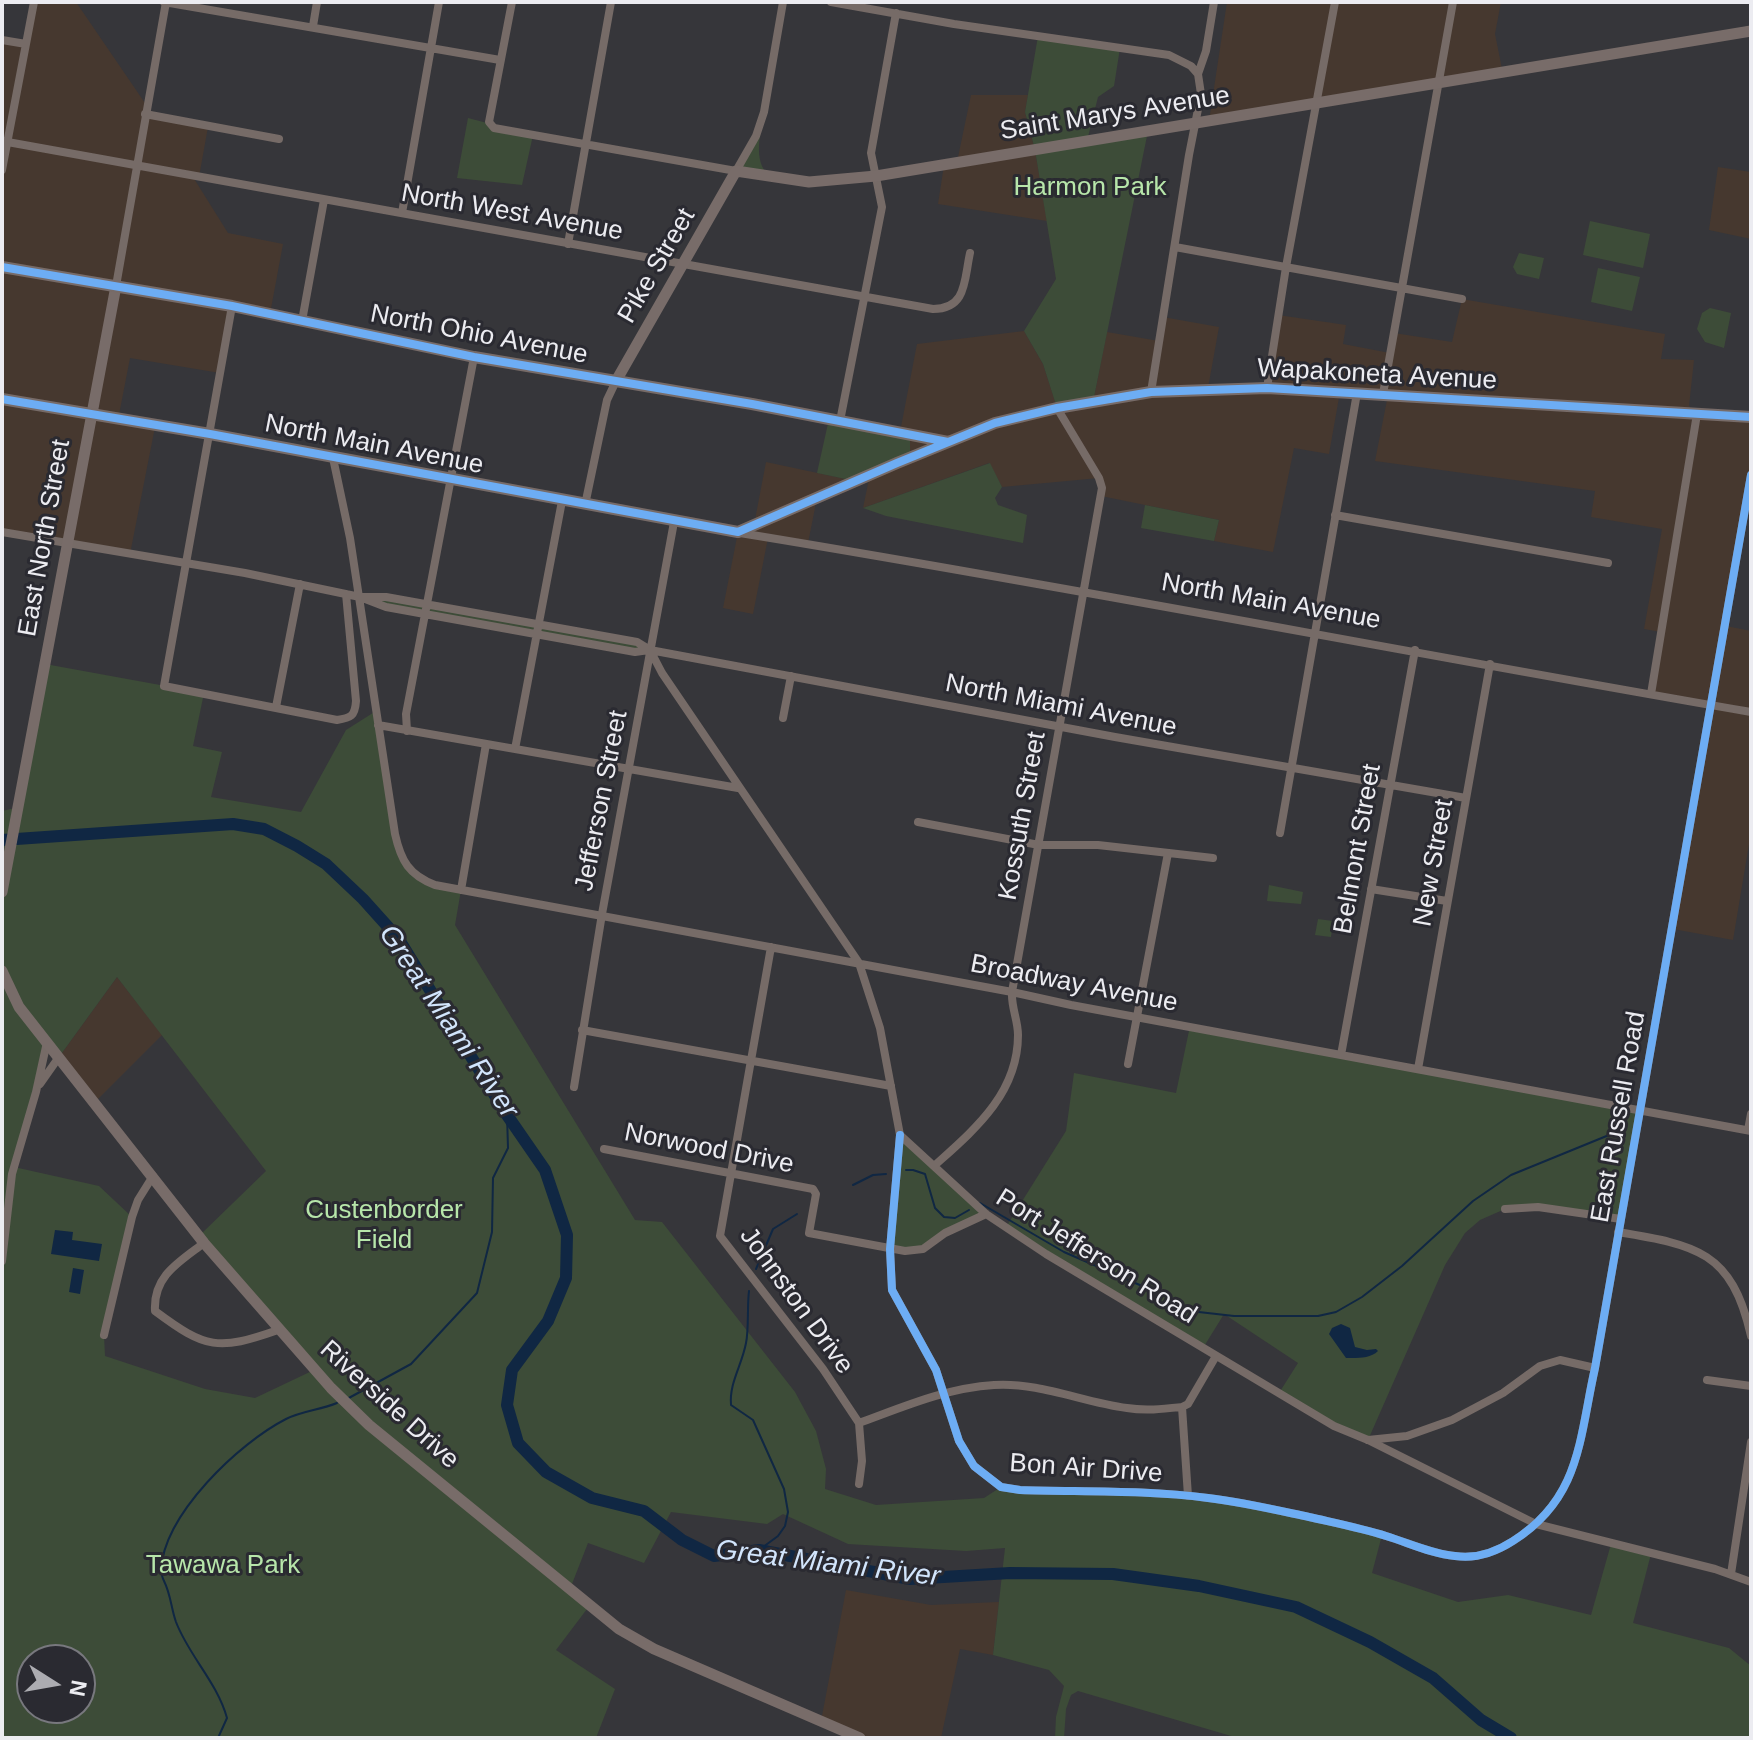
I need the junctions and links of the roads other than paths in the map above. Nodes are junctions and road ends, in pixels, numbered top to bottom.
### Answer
1 (34, 2) edge
2 (165, 2) edge
3 (317, 2) edge
4 (439, 2) edge
5 (512, 2) edge
6 (611, 2) edge
7 (783, 2) edge
8 (831, 2) edge
9 (1214, 2) edge
10 (1335, 2) edge
11 (1453, 2) edge
12 (896, 13) junction
13 (313, 26) junction
14 (1751, 31) edge
15 (2, 40) edge
16 (26, 44) junction
17 (432, 48) junction
18 (500, 60) junction
19 (1198, 74) junction
20 (1438, 84) junction
21 (1316, 103) junction
22 (145, 114) junction
23 (1196, 123) junction
24 (279, 139) dead end
25 (5, 141) edge
26 (584, 144) junction
27 (136, 166) junction
28 (2, 170) edge
29 (736, 171) junction
30 (876, 176) junction
31 (324, 200) junction
32 (402, 213) junction
33 (568, 244) junction
34 (1175, 247) junction
35 (970, 253) dead end
36 (683, 265) junction
37 (2, 267) edge
38 (1286, 267) junction
39 (116, 286) junction
40 (1402, 288) junction
41 (864, 296) junction
42 (1462, 299) dead end
43 (232, 306) junction
44 (302, 321) junction
45 (474, 357) junction
46 (616, 381) junction
47 (1267, 388) junction
48 (1151, 392) junction
49 (1357, 393) junction
50 (1383, 394) junction
51 (2, 399) edge
52 (1057, 408) junction
53 (1697, 414) junction
54 (90, 415) junction
55 (1751, 417) edge
56 (840, 421) junction
57 (900, 432) junction
58 (210, 434) junction
59 (948, 442) junction
60 (333, 458) junction
61 (897, 463) junction
62 (1751, 475) edge
63 (450, 479) junction
64 (562, 501) junction
65 (585, 505) junction
66 (1748, 510) edge
67 (779, 514) junction
68 (1335, 515) junction
69 (674, 522) junction
70 (2, 532) edge
71 (738, 532) junction
72 (782, 539) junction
73 (66, 543) junction
74 (1608, 563) dead end
75 (185, 564) junction
76 (300, 584) junction
77 (1081, 592) junction
78 (346, 594) junction
79 (360, 597) junction
80 (427, 610) junction
81 (540, 624) junction
82 (1315, 632) junction
83 (538, 634) junction
84 (650, 650) junction
85 (1415, 650) junction
86 (1490, 664) junction
87 (791, 676) junction
88 (1651, 694) junction
89 (1713, 706) junction
90 (276, 707) junction
91 (1751, 712) edge
92 (783, 718) dead end
93 (378, 725) junction
94 (1059, 726) junction
95 (407, 731) junction
96 (486, 744) junction
97 (515, 749) junction
98 (1291, 768) junction
99 (629, 769) junction
100 (1390, 785) junction
101 (738, 788) junction
102 (1466, 798) junction
103 (918, 822) dead end
104 (1280, 833) dead end
105 (1039, 845) junction
106 (1168, 853) junction
107 (1213, 858) dead end
108 (1371, 889) junction
109 (461, 890) junction
110 (2, 892) edge
111 (1447, 901) junction
112 (602, 914) junction
113 (771, 947) junction
114 (859, 963) junction
115 (2, 971) edge
116 (1012, 992) junction
117 (1138, 1016) junction
118 (582, 1030) junction
119 (47, 1042) junction
120 (1341, 1055) junction
121 (59, 1057) junction
122 (752, 1061) junction
123 (1128, 1064) dead end
124 (1418, 1069) junction
125 (891, 1086) junction
126 (574, 1087) dead end
127 (36, 1092) junction
128 (1641, 1111) junction
129 (1751, 1114) edge
130 (1750, 1131) edge
131 (900, 1135) junction
132 (604, 1149) dead end
133 (934, 1166) junction
134 (732, 1174) junction
135 (153, 1176) junction
136 (1505, 1209) dead end
137 (986, 1214) junction
138 (1621, 1219) junction
139 (1618, 1232) junction
140 (204, 1243) junction
141 (890, 1249) junction
142 (2, 1261) edge
143 (278, 1330) junction
144 (104, 1335) dead end
145 (1751, 1336) edge
146 (1216, 1356) junction
147 (1595, 1368) junction
148 (1707, 1380) dead end
149 (1751, 1386) edge
150 (944, 1392) junction
151 (1182, 1407) junction
152 (859, 1423) junction
153 (1368, 1440) junction
154 (1751, 1442) edge
155 (859, 1484) dead end
156 (1188, 1496) junction
157 (1536, 1524) junction
158 (1731, 1574) junction
159 (1751, 1582) edge
160 (860, 1738) edge

1 - 16 street
2 - 13 street
2 - 22 street
3 - 13 street
4 - 17 street
5 - 18 street
6 - 26 street
7 - 29 street
8 - 12 street
9 - 19 street
10 - 21 street
11 - 20 street
12 - 19 street
12 - 30 street
13 - 17 street
14 - 20 main road, Saint Marys Avenue
15 - 16 street
16 - 25 street
17 - 18 street
17 - 32 street
18 - 26 street, Saint Marys Avenue
19 - 23 street
20 - 21 main road, Saint Marys Avenue
20 - 40 street
21 - 23 main road, Saint Marys Avenue
21 - 38 street
22 - 24 street
22 - 27 street
23 - 30 main road, Saint Marys Avenue
23 - 34 street
25 - 27 street, North West Avenue
25 - 28 street
26 - 29 street, Saint Marys Avenue
26 - 33 street
27 - 31 street, North West Avenue
27 - 39 street
29 - 30 main road, Saint Marys Avenue
29 - 36 main road, Pike Street
30 - 41 street
31 - 32 street, North West Avenue
31 - 44 street
32 - 33 street, North West Avenue
33 - 36 street, North West Avenue
34 - 38 street
34 - 48 street
35 - 41 street, North West Avenue
36 - 41 street, North West Avenue
36 - 46 main road, Pike Street
37 - 39 main road, North Ohio Avenue
38 - 40 street
38 - 47 street
39 - 43 main road, North Ohio Avenue
39 - 54 main road, East North Street
40 - 42 street
40 - 50 street
41 - 56 street
43 - 44 main road, North Ohio Avenue
43 - 58 street
44 - 45 main road, North Ohio Avenue
45 - 46 main road, North Ohio Avenue
45 - 63 street
46 - 56 main road, North Ohio Avenue
46 - 65 street
47 - 48 main road, Wapakoneta Avenue
47 - 49 main road, Wapakoneta Avenue
48 - 52 main road, Wapakoneta Avenue
49 - 50 main road, Wapakoneta Avenue
49 - 68 street
50 - 53 main road, Wapakoneta Avenue
51 - 54 main road, North Main Avenue
52 - 59 main road, Wapakoneta Avenue
52 - 77 street, Kossuth Street
53 - 55 main road, Wapakoneta Avenue
53 - 88 street
54 - 58 main road, North Main Avenue
54 - 73 main road, East North Street
56 - 57 main road, North Ohio Avenue
57 - 59 main road, North Ohio Avenue
57 - 61 main road
58 - 60 main road, North Main Avenue
58 - 75 street
59 - 61 main road, Wapakoneta Avenue
60 - 63 main road, North Main Avenue
60 - 79 street
61 - 67 main road, Wapakoneta Avenue
62 - 66 street, East Russell Road
63 - 64 main road, North Main Avenue
63 - 80 street
64 - 65 main road, North Main Avenue
64 - 81 street
65 - 69 main road, North Main Avenue
66 - 89 street, East Russell Road
67 - 71 main road, Wapakoneta Avenue
67 - 72 street
68 - 74 street
68 - 82 street
69 - 71 main road, North Main Avenue
69 - 84 street, Jefferson Street
70 - 73 street, North Miami Avenue
71 - 72 street, North Main Avenue
72 - 77 street, North Main Avenue
73 - 75 street, North Miami Avenue
73 - 110 main road, East North Street
75 - 76 street, North Miami Avenue
75 - 90 street
76 - 78 street, North Miami Avenue
76 - 90 street
77 - 82 street, North Main Avenue
77 - 94 street, Kossuth Street
78 - 79 street, North Miami Avenue
78 - 90 street
79 - 80 street, North Miami Avenue
79 - 93 street
80 - 81 street, North Miami Avenue
80 - 83 street, North Miami Avenue
80 - 95 street
81 - 83 street
81 - 84 street, North Miami Avenue
82 - 85 street, North Main Avenue
82 - 98 street
83 - 84 street, North Miami Avenue
83 - 97 street
84 - 87 street, North Miami Avenue
84 - 99 street, Jefferson Street
84 - 101 street
85 - 86 street, North Main Avenue
85 - 100 street, Belmont Street
86 - 88 street, North Main Avenue
86 - 102 street, New Street
87 - 92 street
87 - 94 street, North Miami Avenue
88 - 89 street, North Main Avenue
89 - 91 street, North Main Avenue
89 - 128 street, East Russell Road
93 - 95 street
93 - 109 street, Broadway Avenue
94 - 98 street, North Miami Avenue
94 - 105 street, Kossuth Street
95 - 96 street
96 - 97 street
96 - 109 street
97 - 99 street
98 - 100 street, North Miami Avenue
98 - 104 street
99 - 101 street
99 - 112 street, Jefferson Street
100 - 102 street, North Miami Avenue
100 - 108 street, Belmont Street
101 - 114 street
102 - 111 street, New Street
103 - 105 street
105 - 106 street
105 - 116 street, Kossuth Street
106 - 107 street
106 - 117 street
108 - 111 street
108 - 120 street, Belmont Street
109 - 112 street, Broadway Avenue
111 - 124 street, New Street
112 - 113 street, Broadway Avenue
112 - 118 street, Jefferson Street
113 - 114 street, Broadway Avenue
113 - 122 street, Johnston Drive
114 - 116 street, Broadway Avenue
114 - 125 street
115 - 119 main road, Riverside Drive
116 - 117 street, Broadway Avenue
116 - 133 street, Kossuth Street
117 - 120 street, Broadway Avenue
117 - 123 street
118 - 122 street
118 - 126 street, Jefferson Street
119 - 121 main road, Riverside Drive
119 - 127 street
120 - 124 street, Broadway Avenue
121 - 127 street
121 - 135 main road, Riverside Drive
122 - 125 street
122 - 134 street, Johnston Drive
124 - 128 street, Broadway Avenue
125 - 131 street
127 - 142 street
128 - 130 street, Broadway Avenue
128 - 138 street, East Russell Road
129 - 130 street
131 - 133 street, Port Jefferson Road
131 - 141 street, Bon Air Drive
132 - 134 street, Norwood Drive
133 - 137 street, Port Jefferson Road
134 - 141 street, Norwood Drive
134 - 152 street, Johnston Drive
135 - 140 main road, Riverside Drive
135 - 144 street
136 - 138 street
137 - 141 street, Norwood Drive
137 - 146 street, Port Jefferson Road
138 - 139 street, East Russell Road
139 - 145 street
139 - 147 street, East Russell Road
140 - 143 main road, Riverside Drive
140 - 143 street
141 - 150 street, Bon Air Drive
143 - 160 main road, Riverside Drive
146 - 151 street
146 - 153 street, Port Jefferson Road
147 - 153 street
147 - 157 street, East Russell Road
148 - 149 street
150 - 151 street
150 - 152 street
150 - 156 street, Bon Air Drive
151 - 156 street
152 - 155 street, Johnston Drive
153 - 157 street, Port Jefferson Road
154 - 158 street
156 - 157 street, Bon Air Drive
157 - 158 street, Port Jefferson Road
158 - 159 street, Port Jefferson Road

